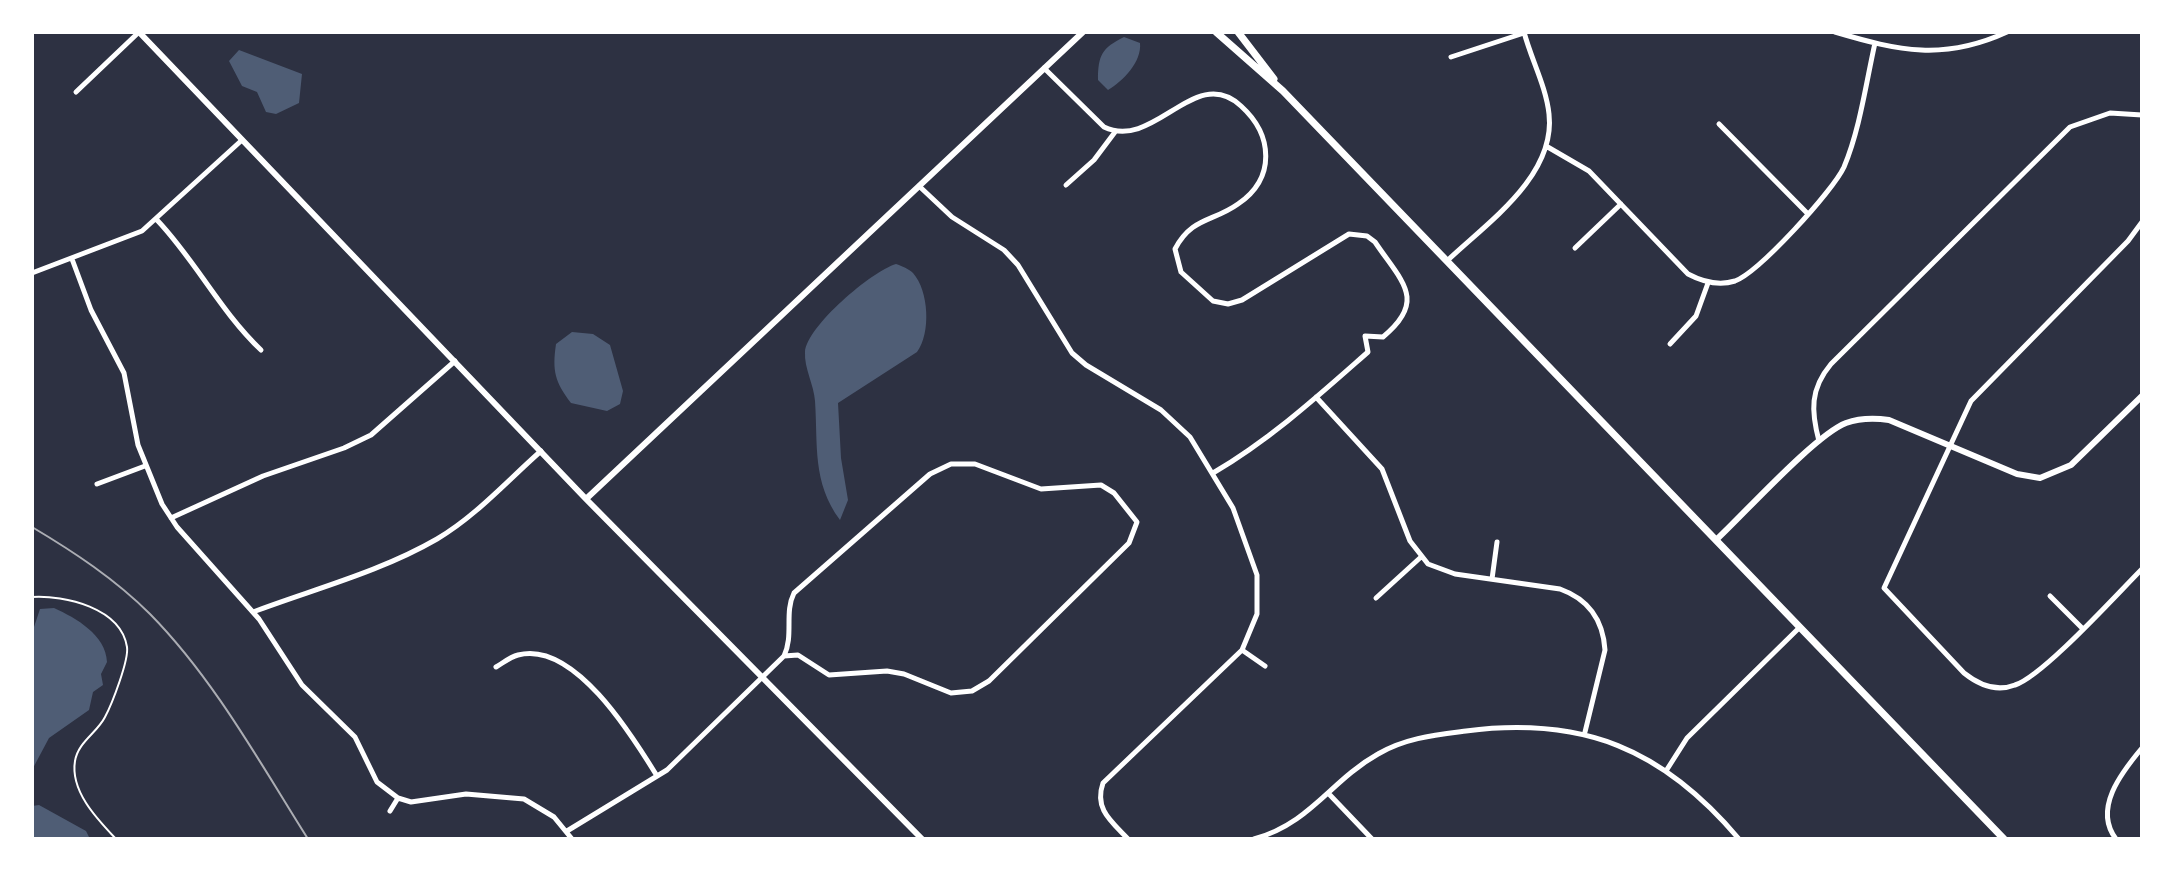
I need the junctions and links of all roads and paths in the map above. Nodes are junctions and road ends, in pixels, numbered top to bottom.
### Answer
1 (139, 32) edge
2 (1083, 32) edge
3 (1216, 32) edge
4 (1238, 32) edge
5 (1524, 32) edge
6 (1835, 32) edge
7 (2007, 32) edge
8 (1875, 43) junction
9 (1451, 57) dead end
10 (1044, 68) junction
11 (1283, 91) junction
12 (76, 92) dead end
13 (2142, 115) edge
14 (1719, 124) dead end
15 (1115, 132) junction
16 (242, 140) junction
17 (1546, 146) junction
18 (1066, 185) dead end
19 (919, 186) junction
20 (1621, 204) junction
21 (1808, 214) junction
22 (157, 220) junction
23 (2142, 222) edge
24 (1575, 248) dead end
25 (72, 259) junction
26 (1448, 260) junction
27 (32, 273) edge
28 (1708, 283) junction
29 (1670, 344) dead end
30 (261, 350) dead end
31 (455, 361) junction
32 (2142, 396) edge
33 (1316, 397) junction
34 (1819, 441) junction
35 (1949, 444) junction
36 (541, 451) junction
37 (145, 466) junction
38 (1213, 473) junction
39 (97, 484) dead end
40 (586, 499) junction
41 (171, 518) junction
42 (1716, 540) junction
43 (1497, 542) dead end
44 (1421, 557) junction
45 (2142, 569) edge
46 (1492, 579) junction
47 (2050, 596) dead end
48 (32, 597) edge
49 (1376, 598) dead end
50 (252, 612) junction
51 (1800, 627) junction
52 (2082, 628) junction
53 (1242, 650) junction
54 (784, 656) junction
55 (1265, 666) dead end
56 (496, 667) dead end
57 (761, 676) junction
58 (1585, 732) junction
59 (2142, 748) edge
60 (1666, 771) junction
61 (657, 776) junction
62 (1329, 794) junction
63 (398, 798) junction
64 (390, 811) dead end
65 (567, 831) junction
66 (116, 839) edge
67 (572, 839) edge
68 (922, 839) edge
69 (1128, 839) edge
70 (1254, 839) edge
71 (1372, 839) edge
72 (1739, 839) edge
73 (2004, 839) edge
74 (2116, 839) edge

1 - 12 street
1 - 16 street
2 - 10 street
3 - 11 main road
4 - 11 main road
5 - 9 street
5 - 17 street
6 - 8 street
7 - 8 street
8 - 21 street
10 - 15 street
10 - 19 street
11 - 26 main road
13 - 34 street
14 - 21 street
15 - 18 street
15 - 33 street
16 - 22 street
16 - 31 street
17 - 20 street
17 - 26 street
19 - 38 street
19 - 40 street
20 - 24 street
20 - 28 street
21 - 28 street
22 - 25 street
22 - 30 street
23 - 35 street
25 - 27 street
25 - 37 street
26 - 42 main road
28 - 29 street
31 - 36 street
31 - 41 street
32 - 35 street
33 - 38 street
33 - 44 street
34 - 35 street
34 - 42 street
35 - 52 street
36 - 40 street
36 - 50 street
37 - 39 street
37 - 41 street
38 - 53 street
40 - 57 street
41 - 50 street
42 - 51 main road
43 - 46 street
44 - 46 street
44 - 49 street
45 - 52 street
46 - 58 street
47 - 52 street
48 - 66 path
50 - 63 street
51 - 60 street
51 - 73 main road
53 - 55 street
53 - 69 street
54 - 54 street
54 - 57 street
56 - 61 street
57 - 61 street
57 - 68 street
58 - 60 street
58 - 62 street
59 - 74 street
60 - 72 street
61 - 65 street
62 - 70 street
62 - 71 street
63 - 64 street
63 - 65 street
65 - 67 street

